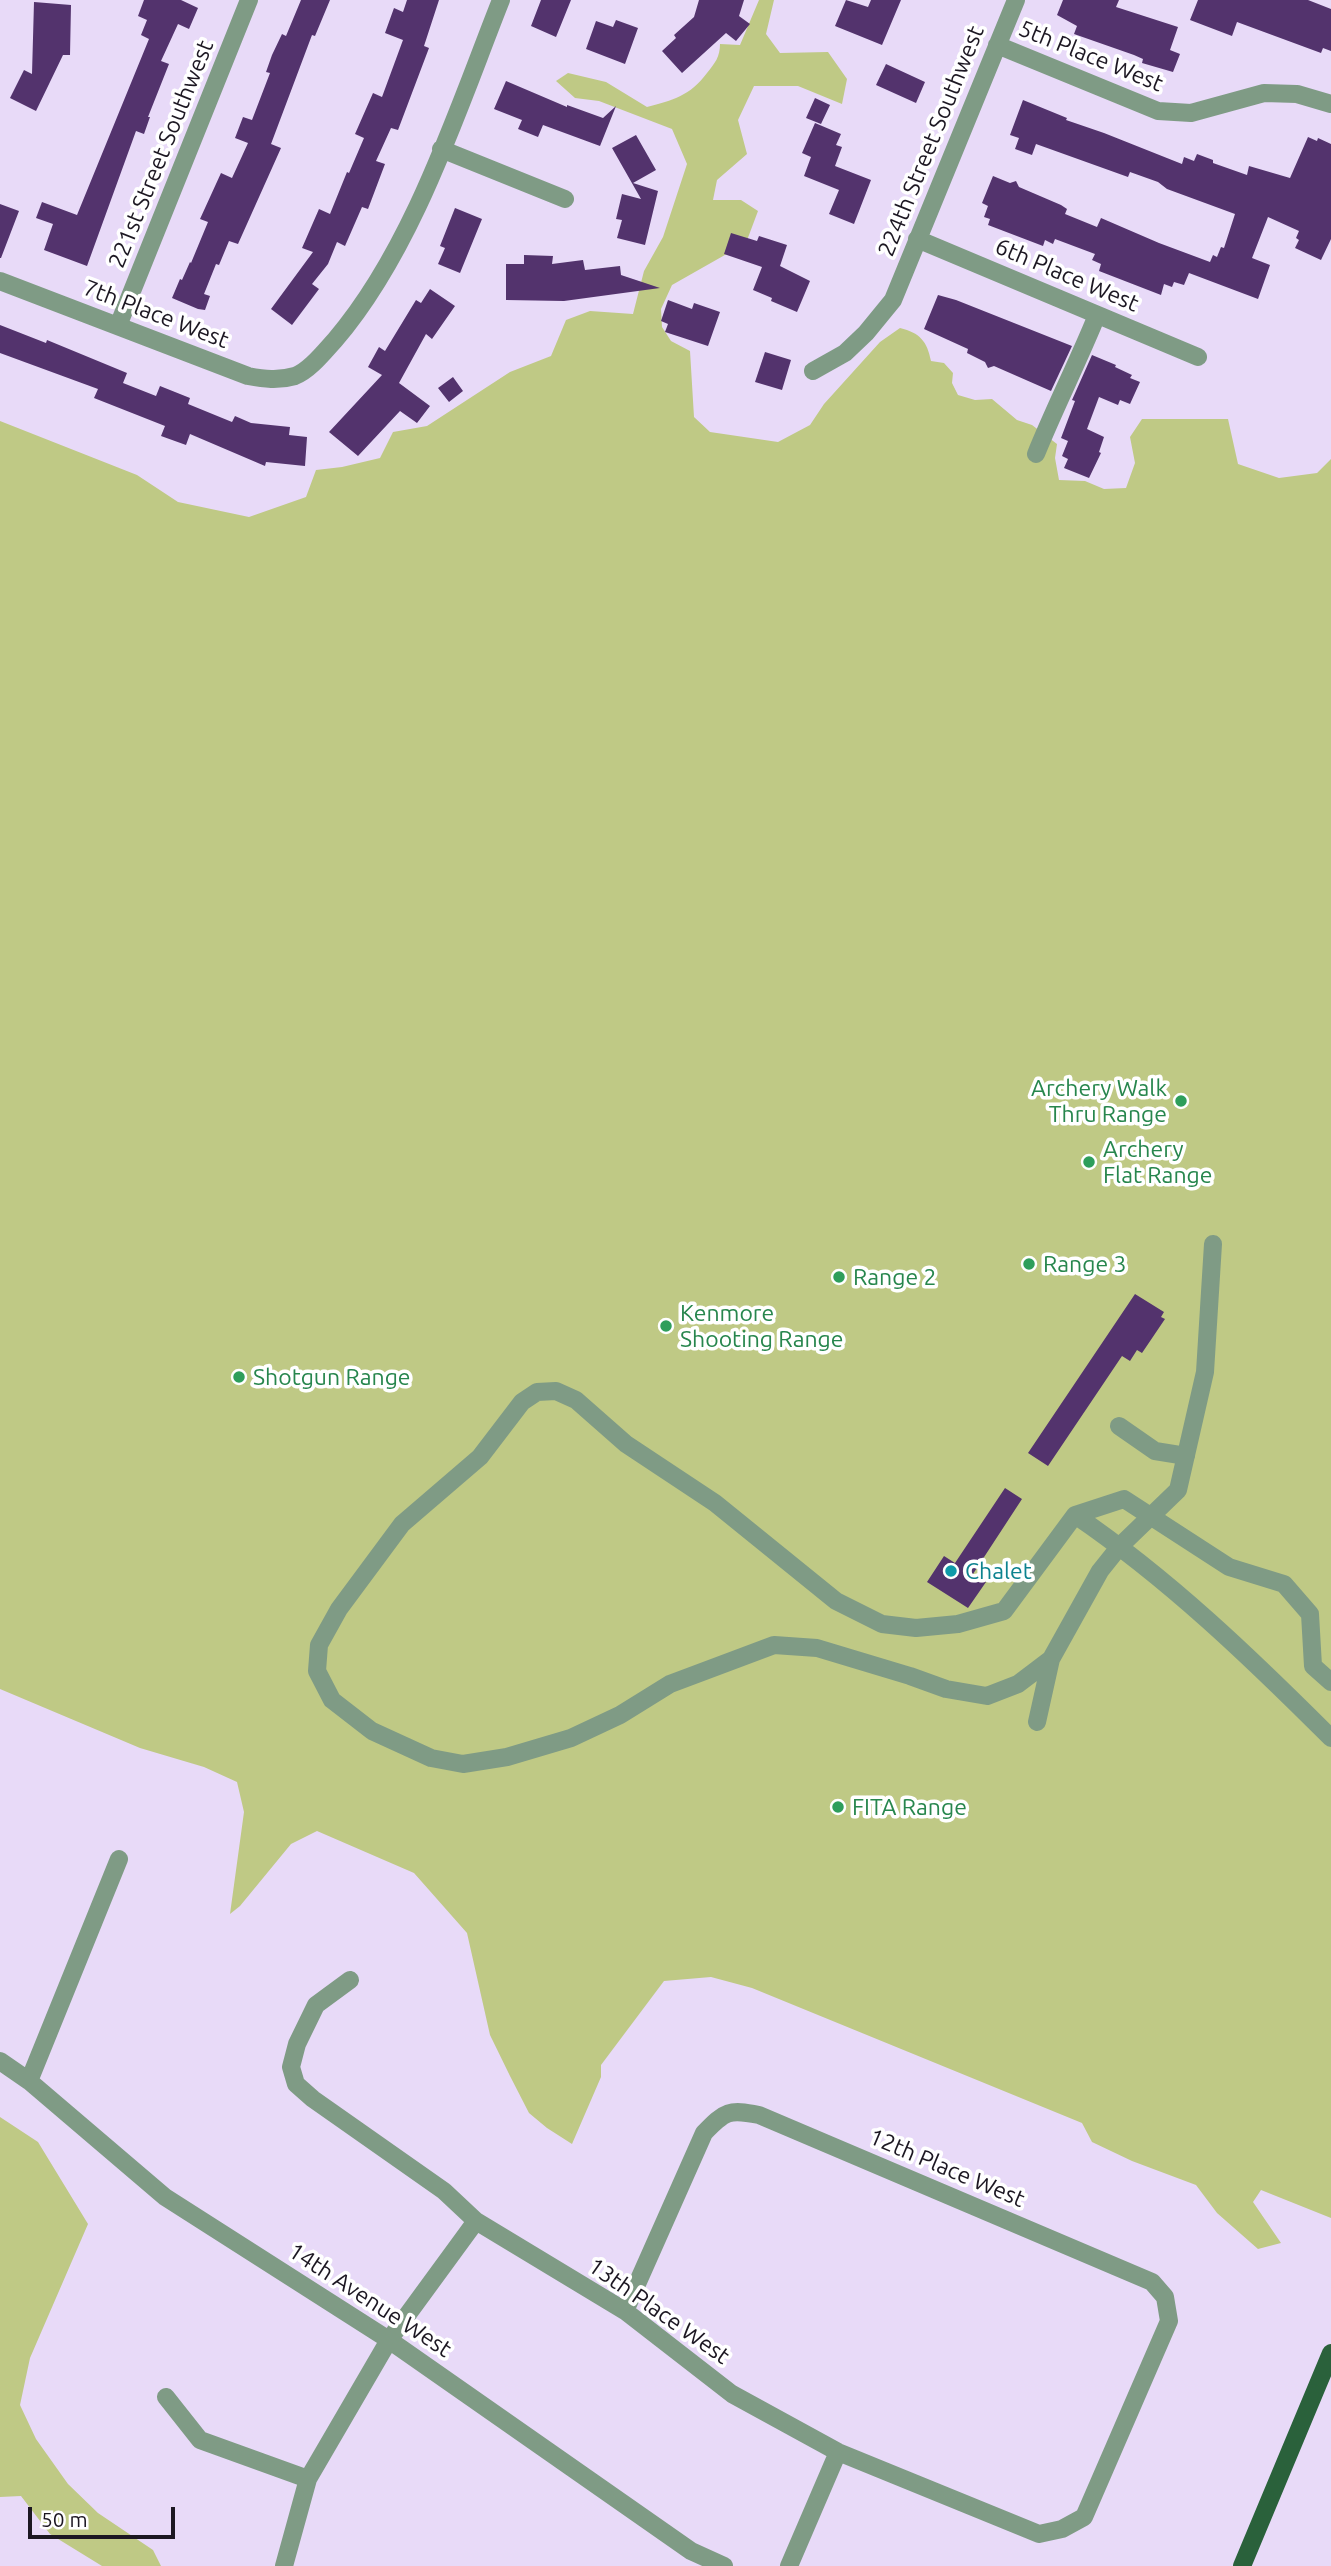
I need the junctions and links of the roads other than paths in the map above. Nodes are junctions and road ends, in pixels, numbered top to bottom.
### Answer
1 (249, 0) edge
2 (501, 0) edge
3 (1016, 0) edge
4 (997, 45) junction
5 (1331, 104) edge
6 (441, 149) junction
7 (565, 199) dead end
8 (917, 239) junction
9 (0, 281) edge
10 (1097, 315) junction
11 (118, 326) junction
12 (1199, 357) dead end
13 (813, 371) dead end
14 (1036, 454) dead end
15 (1213, 1244) dead end
16 (1119, 1426) dead end
17 (1186, 1456) junction
18 (1075, 1515) junction
19 (1152, 1517) junction
20 (1120, 1546) junction
21 (1051, 1659) junction
22 (1331, 1682) edge
23 (1037, 1722) dead end
24 (1331, 1738) edge
25 (119, 1859) dead end
26 (349, 1980) dead end
27 (0, 2061) edge
28 (29, 2081) junction
29 (476, 2221) junction
30 (625, 2311) junction
31 (389, 2340) junction
32 (1331, 2353) edge
33 (166, 2397) dead end
34 (838, 2452) junction
35 (308, 2479) junction
36 (1039, 2534) joint
37 (284, 2566) edge
38 (724, 2566) edge
39 (789, 2566) edge
40 (1242, 2566) edge

1 - 11 street, 221st Street Southwest
2 - 6 street
3 - 4 street, 224th Street Southwest
4 - 5 street, 5th Place West
4 - 8 street, 224th Street Southwest
6 - 7 street
6 - 11 street, 7th Place West
8 - 10 street, 6th Place West
8 - 13 street, 224th Street Southwest
9 - 11 street, 7th Place West
10 - 12 street, 6th Place West
10 - 14 street
15 - 17 street
16 - 17 street
17 - 19 street
18 - 19 street
18 - 20 street
18 - 21 street
19 - 20 street
19 - 22 street
20 - 21 street
20 - 24 street
21 - 23 street
25 - 28 street
26 - 29 street, 13th Place West
27 - 28 street, 14th Avenue West
28 - 31 street, 14th Avenue West
29 - 30 street, 13th Place West
29 - 31 street
30 - 34 street, 13th Place West
30 - 36 street, 12th Place West
31 - 35 street
31 - 38 street, 14th Avenue West
32 - 40 main road
33 - 35 street
34 - 36 street, 13th Place West
34 - 39 street
35 - 37 street

